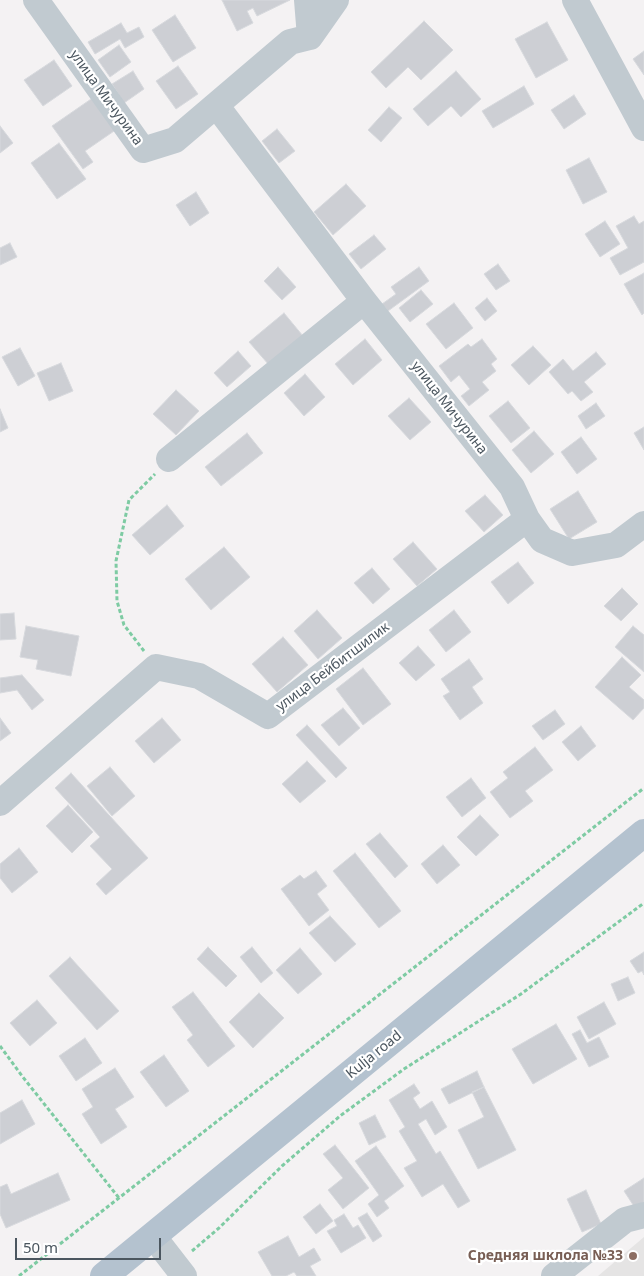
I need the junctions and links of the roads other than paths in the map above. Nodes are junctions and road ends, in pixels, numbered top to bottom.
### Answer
1 (36, 0) edge
2 (307, 0) edge
3 (336, 0) edge
4 (575, 0) edge
5 (310, 36) junction
6 (216, 105) junction
7 (644, 128) edge
8 (364, 301) junction
9 (169, 459) road end
10 (527, 519) junction
11 (644, 524) edge
12 (0, 803) edge
13 (644, 833) edge
14 (644, 1215) edge
15 (153, 1236) junction
16 (180, 1271) edge
17 (104, 1276) edge
18 (554, 1276) edge

1 - 6 street, улица Мичурина
2 - 5 street
3 - 5 street
4 - 7 street
5 - 6 street, улица Мичурина
6 - 8 street, улица Мичурина
8 - 9 street
8 - 10 street, улица Мичурина
10 - 11 street
10 - 12 street, улица Бейбитшилик
13 - 15 main road, Kulja road
14 - 18 street
15 - 16 street
15 - 17 main road, Kulja road

